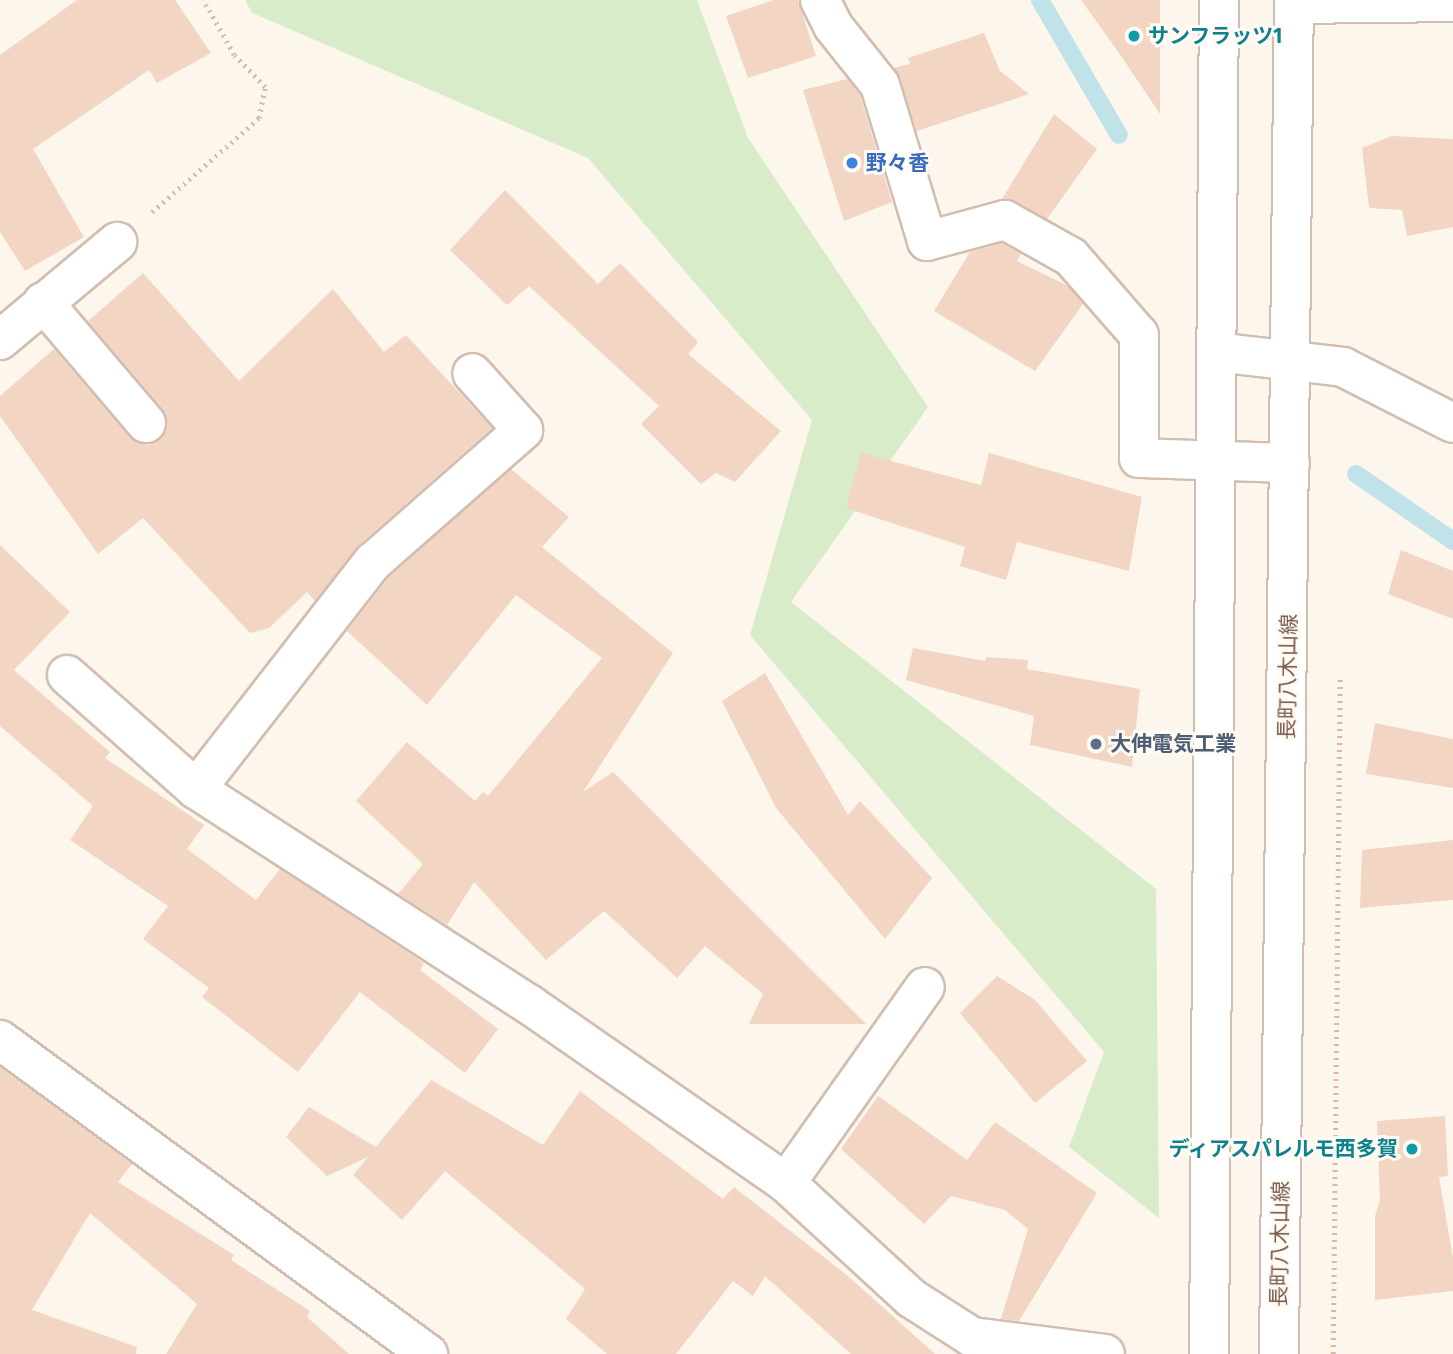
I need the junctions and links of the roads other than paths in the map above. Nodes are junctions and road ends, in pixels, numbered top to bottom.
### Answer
1 (820, 0) edge
2 (1219, 0) edge
3 (1294, 2) edge
4 (1453, 2) edge
5 (117, 242) road end
6 (43, 302) junction
7 (0, 340) edge
8 (1216, 352) junction
9 (1292, 358) junction
10 (472, 373) dead end
11 (146, 423) dead end
12 (1453, 423) edge
13 (1290, 463) junction
14 (1215, 464) junction
15 (67, 675) dead end
16 (196, 789) junction
17 (925, 987) dead end
18 (0, 1040) edge
19 (786, 1183) junction
20 (428, 1354) edge
21 (1105, 1354) edge
22 (1209, 1354) edge
23 (1279, 1354) edge

1 - 14 street
2 - 8 street
3 - 4 street
3 - 9 street, 長町八木山線
5 - 6 street
6 - 7 street
6 - 11 street
8 - 9 street
8 - 14 street
9 - 12 street
9 - 13 street, 長町八木山線
10 - 16 street
13 - 14 street
13 - 23 street, 長町八木山線
14 - 22 street
15 - 16 street
16 - 19 street
17 - 19 street
18 - 20 street
19 - 21 street

